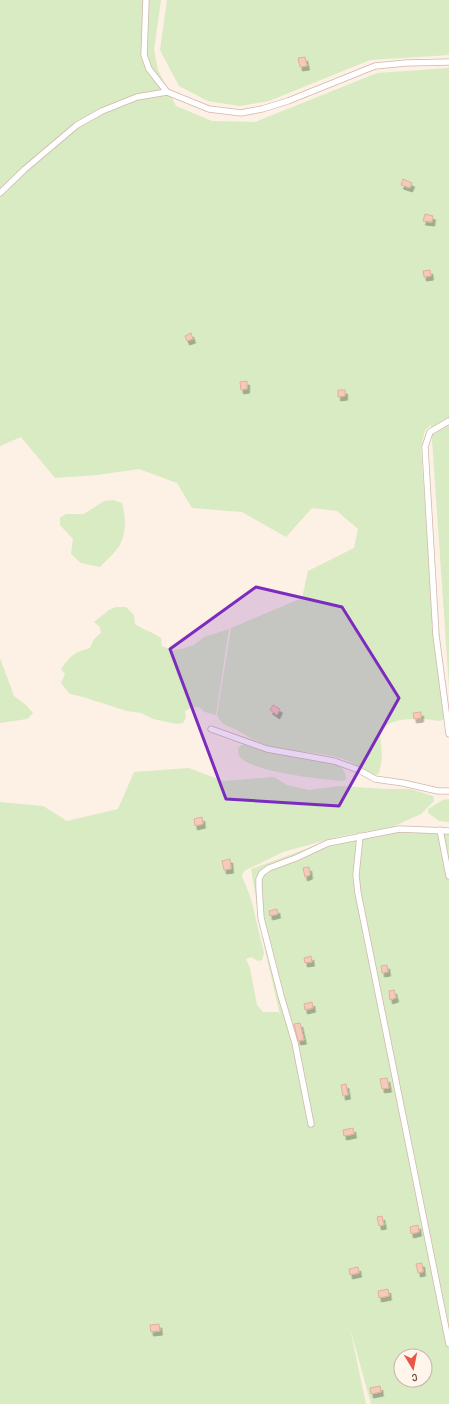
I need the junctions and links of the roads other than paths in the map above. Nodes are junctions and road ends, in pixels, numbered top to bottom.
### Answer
1 (146, 0) edge
2 (449, 62) edge
3 (167, 92) junction
4 (0, 193) edge
5 (449, 421) edge
6 (211, 729) dead end
7 (449, 734) edge
8 (449, 791) edge
9 (440, 830) junction
10 (449, 831) edge
11 (360, 836) junction
12 (449, 876) edge
13 (312, 1124) dead end
14 (449, 1344) edge

1 - 3 lane
2 - 3 lane
3 - 4 lane
5 - 7 lane
6 - 8 lane
9 - 10 lane
9 - 11 lane
9 - 12 lane
11 - 13 lane
11 - 14 lane

